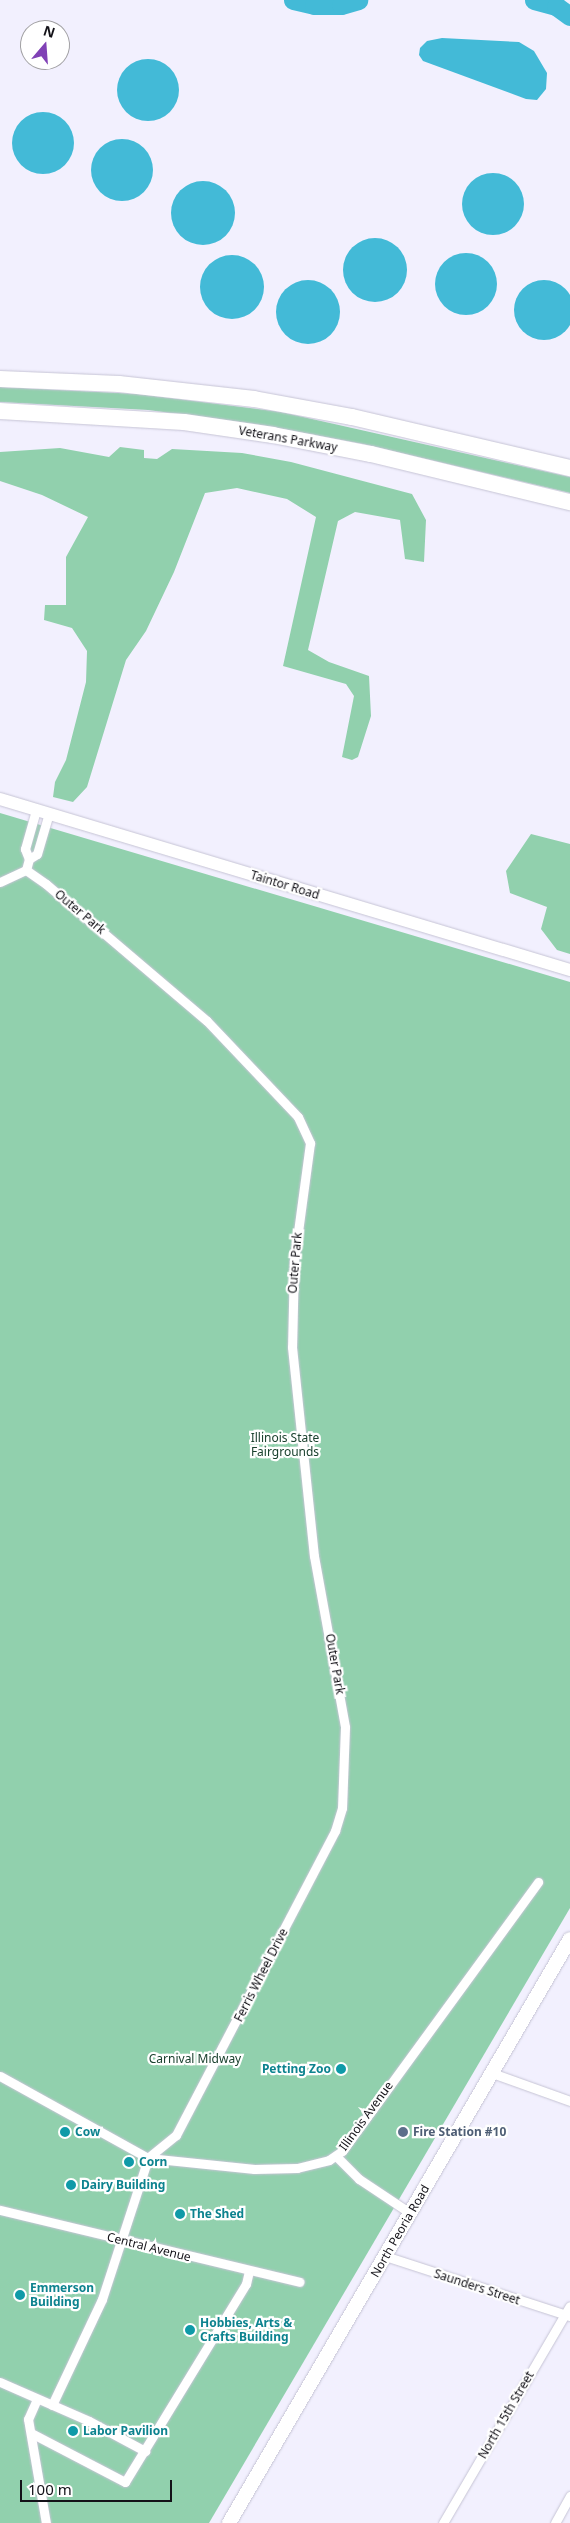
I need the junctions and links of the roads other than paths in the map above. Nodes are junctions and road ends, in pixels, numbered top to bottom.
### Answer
1 (0, 378) edge
2 (0, 411) edge
3 (570, 468) edge
4 (570, 502) edge
5 (0, 799) edge
6 (36, 810) junction
7 (49, 814) junction
8 (29, 859) junction
9 (26, 870) junction
10 (0, 882) edge
11 (570, 970) edge
12 (344, 1776) joint
13 (538, 1882) dead end
14 (570, 1939) edge
15 (492, 2073) junction
16 (0, 2076) edge
17 (570, 2101) edge
18 (336, 2156) junction
19 (148, 2158) junction
20 (0, 2210) edge
21 (410, 2213) junction
22 (122, 2240) junction
23 (385, 2256) junction
24 (249, 2271) junction
25 (299, 2282) dead end
26 (570, 2306) edge
27 (568, 2315) edge
28 (0, 2382) edge
29 (37, 2399) junction
30 (52, 2405) junction
31 (31, 2433) junction
32 (144, 2451) junction
33 (570, 2496) edge
34 (46, 2523) edge
35 (229, 2523) edge
36 (443, 2523) edge
37 (555, 2523) edge

1 - 3 highway
2 - 4 highway, Veterans Parkway
5 - 6 main road, Taintor Road
6 - 7 main road, Taintor Road
6 - 8 street
7 - 8 street
7 - 11 main road, Taintor Road
8 - 9 street
9 - 10 street
9 - 12 street, Outer Park
12 - 19 street, Ferris Wheel Drive
13 - 18 street, Illinois Avenue
14 - 15 main road, North Peoria Road
15 - 17 street
15 - 21 main road, North Peoria Road
16 - 19 street, Illinois Avenue
18 - 19 street, Illinois Avenue
18 - 21 street
19 - 22 street
20 - 22 street, Central Avenue
21 - 23 main road, North Peoria Road
22 - 24 street, Central Avenue
22 - 30 street
23 - 27 street, Saunders Street
23 - 35 main road, North Peoria Road
24 - 25 street, Central Avenue
24 - 32 street
26 - 27 street, North 15th Street
27 - 36 street, North 15th Street
28 - 29 street
29 - 30 street
29 - 31 street
30 - 32 street
31 - 32 street
31 - 34 street
33 - 37 street

